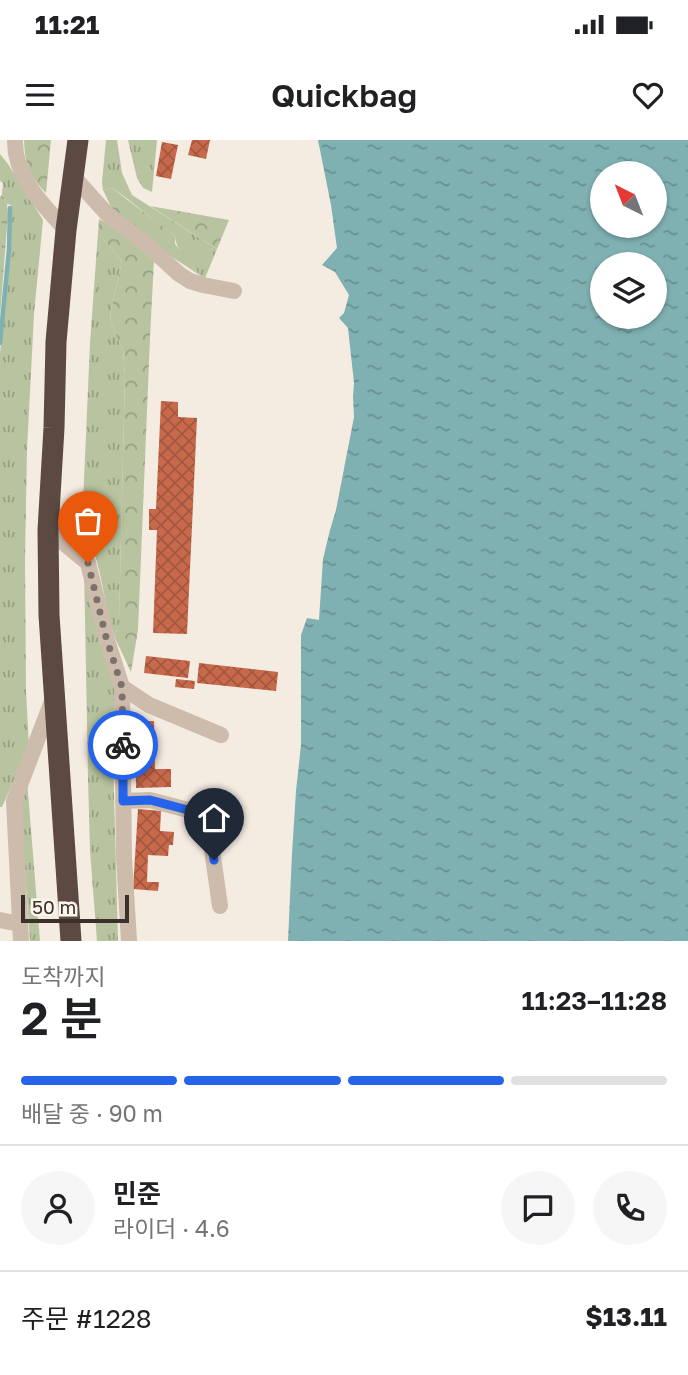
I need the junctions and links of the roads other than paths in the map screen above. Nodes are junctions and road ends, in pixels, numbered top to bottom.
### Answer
1 (15, 140) edge
2 (78, 140) edge
3 (73, 176) junction
4 (66, 230) junction
5 (234, 290) dead end
6 (48, 530) junction
7 (122, 687) junction
8 (54, 696) junction
9 (221, 735) dead end
10 (123, 801) junction
11 (220, 906) dead end
12 (0, 920) edge
13 (20, 924) junction
14 (21, 941) edge
15 (71, 941) edge
16 (130, 941) edge

1 - 4 lane
2 - 3 highway
3 - 4 highway
3 - 5 lane
4 - 6 highway
6 - 7 lane
6 - 8 highway
7 - 9 lane
7 - 10 lane
8 - 13 lane
8 - 15 highway
10 - 11 lane
10 - 16 lane
12 - 13 lane
13 - 14 lane

